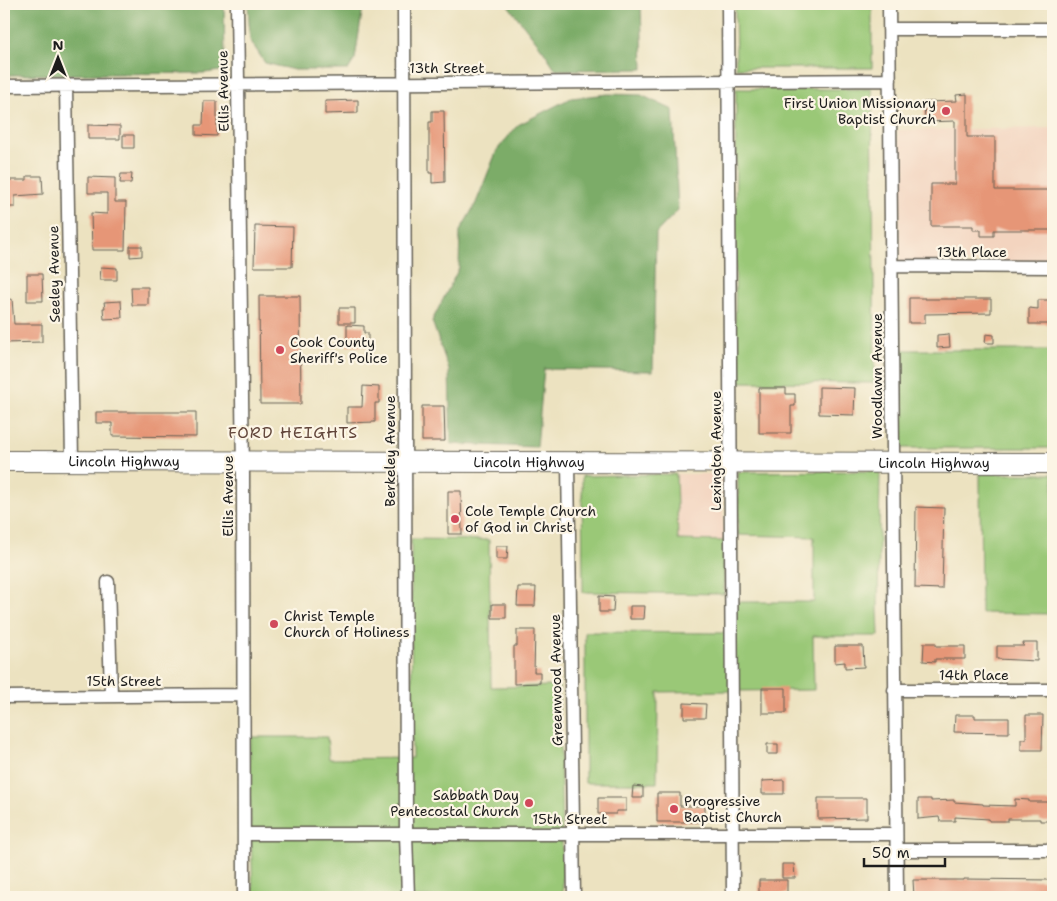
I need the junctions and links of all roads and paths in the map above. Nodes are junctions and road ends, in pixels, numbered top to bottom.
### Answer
1 (237, 4) edge
2 (404, 4) edge
3 (728, 4) edge
4 (889, 4) edge
5 (889, 29) junction
6 (1053, 29) edge
7 (890, 80) junction
8 (729, 81) junction
9 (404, 83) junction
10 (238, 84) junction
11 (4, 86) edge
12 (66, 86) junction
13 (891, 266) junction
14 (1053, 267) edge
15 (4, 462) edge
16 (72, 462) junction
17 (242, 462) junction
18 (405, 462) junction
19 (568, 462) junction
20 (731, 462) junction
21 (893, 462) junction
22 (1053, 463) edge
23 (108, 582) dead end
24 (894, 690) junction
25 (1053, 690) edge
26 (244, 695) junction
27 (111, 696) junction
28 (4, 697) edge
29 (244, 834) junction
30 (406, 834) junction
31 (573, 834) junction
32 (733, 834) junction
33 (896, 834) junction
34 (897, 850) junction
35 (1053, 850) edge
36 (244, 897) edge
37 (408, 897) edge
38 (574, 897) edge
39 (733, 897) edge
40 (897, 897) edge

1 - 10 street, Ellis Avenue
2 - 9 street, Berkeley Avenue
3 - 8 street, Lexington Avenue
4 - 5 street, Woodlawn Avenue
5 - 6 street
5 - 7 street, Woodlawn Avenue
7 - 8 street, 13th Street
7 - 13 street, Woodlawn Avenue
8 - 9 street, 13th Street
8 - 20 street, Lexington Avenue
9 - 10 street, 13th Street
9 - 18 street, Berkeley Avenue
10 - 12 street, 13th Street
10 - 17 street, Ellis Avenue
11 - 12 street, 13th Street
12 - 16 street, Seeley Avenue
13 - 14 street, 13th Place
13 - 21 street, Woodlawn Avenue
15 - 16 main road, Lincoln Highway
16 - 17 main road, Lincoln Highway
17 - 18 main road, Lincoln Highway
17 - 26 street, Ellis Avenue
18 - 19 main road, Lincoln Highway
18 - 30 street, Berkeley Avenue
19 - 20 main road, Lincoln Highway
19 - 31 street, Greenwood Avenue
20 - 21 main road, Lincoln Highway
20 - 32 street, Lexington Avenue
21 - 22 main road, Lincoln Highway
21 - 24 street, Woodlawn Avenue
23 - 27 street
24 - 25 street, 14th Place
24 - 33 street, Woodlawn Avenue
26 - 27 street, 15th Street
26 - 29 street, Ellis Avenue
27 - 28 street, 15th Street
29 - 30 street, 15th Street
29 - 36 street, Ellis Avenue
30 - 31 street, 15th Street
30 - 37 street, Berkeley Avenue
31 - 32 street, 15th Street
31 - 38 street, Greenwood Avenue
32 - 33 street, 15th Street
32 - 39 street, Lexington Avenue
33 - 34 street, Woodlawn Avenue
34 - 35 street
34 - 40 street, Woodlawn Avenue

